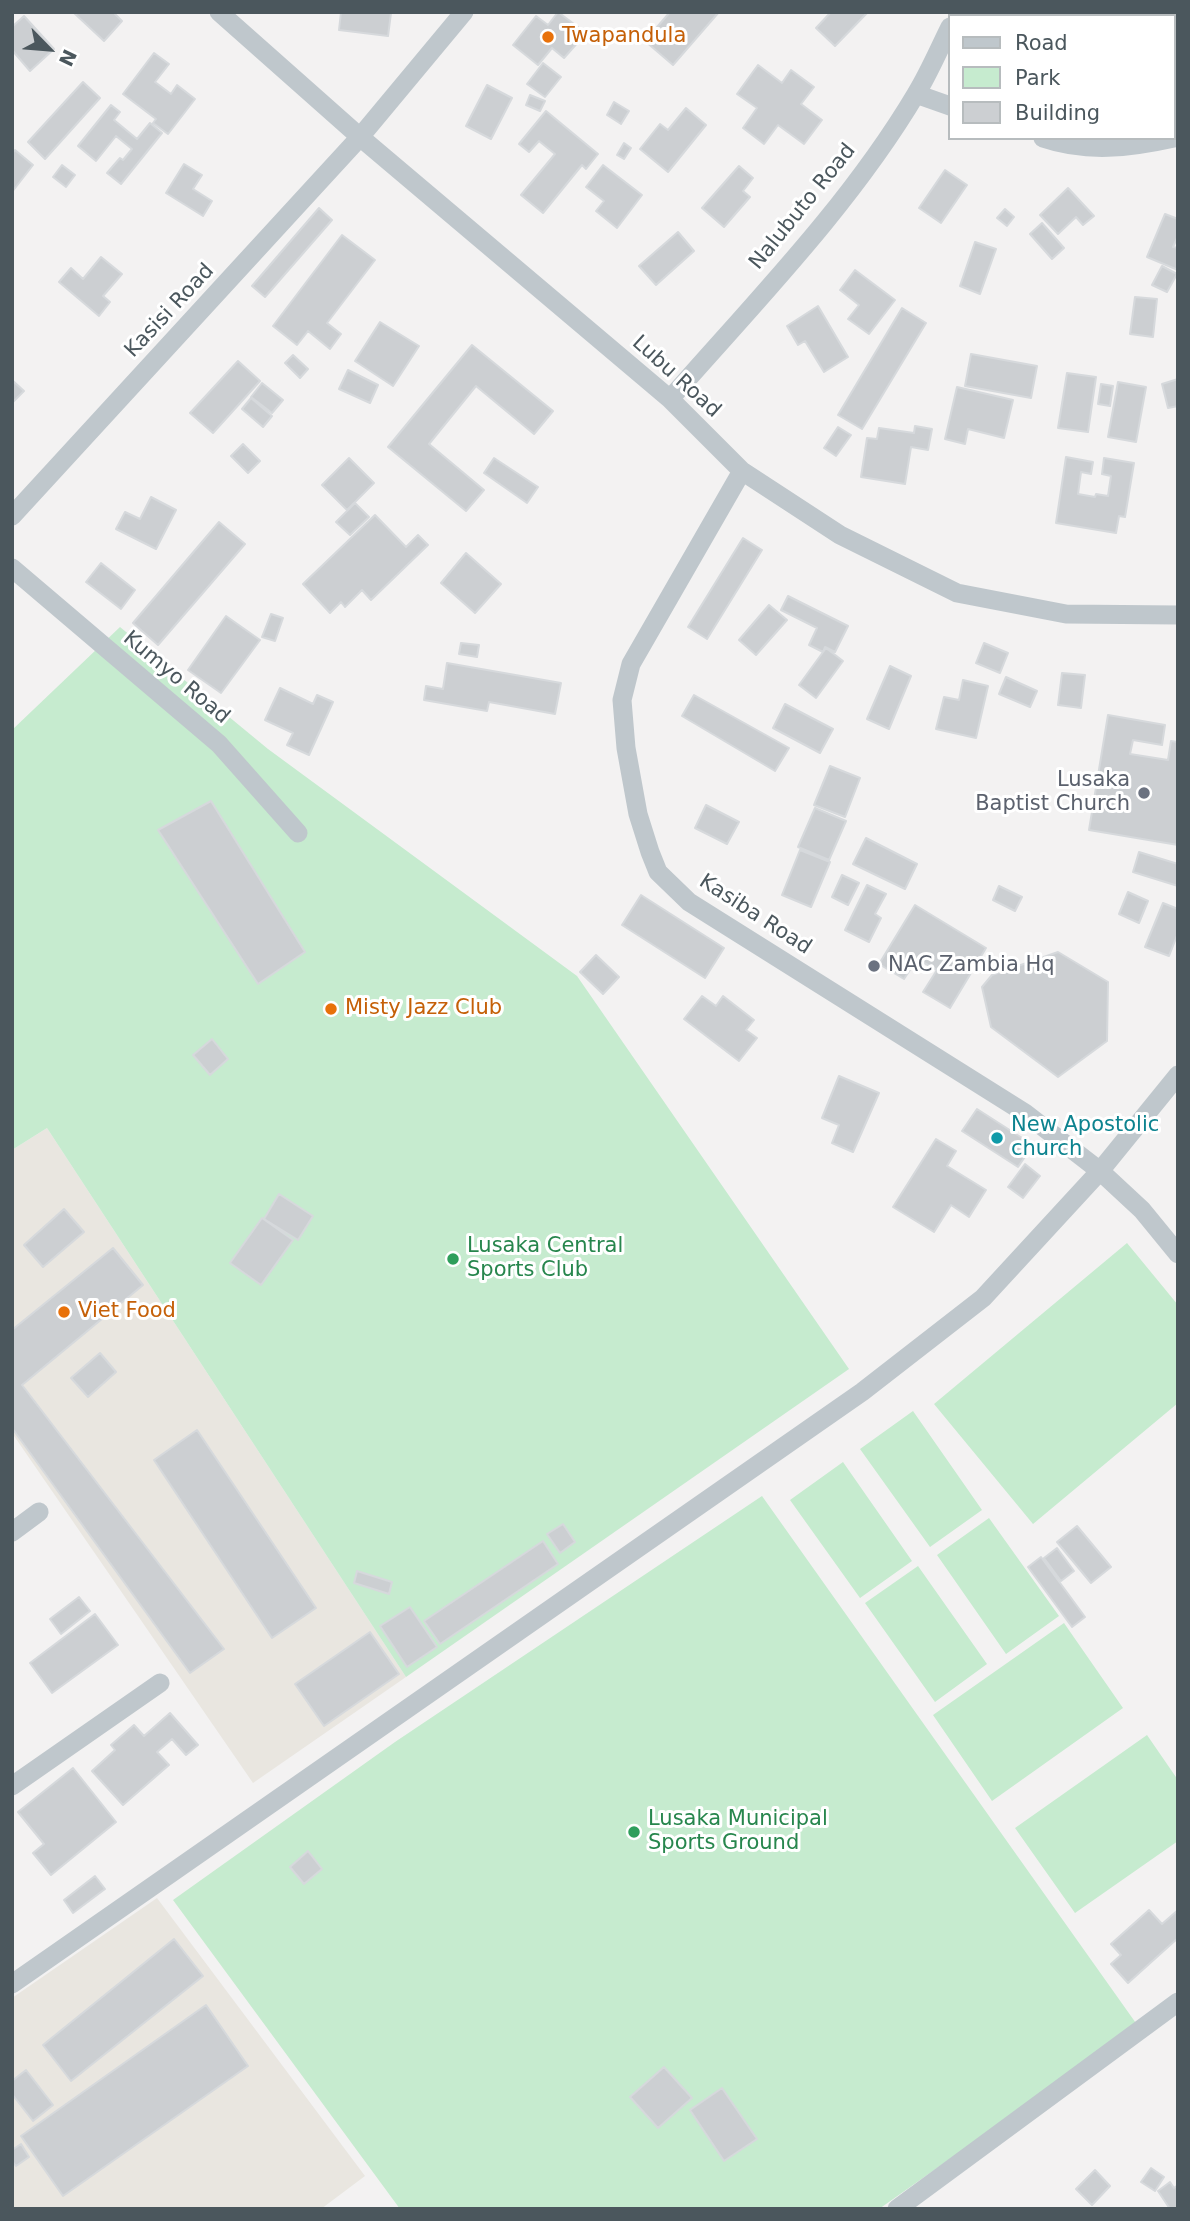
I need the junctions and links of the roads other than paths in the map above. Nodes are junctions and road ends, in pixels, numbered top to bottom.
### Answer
1 (219, 12) edge
2 (464, 12) edge
3 (948, 31) edge
4 (916, 94) junction
5 (948, 105) edge
6 (360, 136) junction
7 (1049, 140) edge
8 (1164, 140) edge
9 (670, 399) junction
10 (742, 471) junction
11 (12, 516) edge
12 (12, 568) edge
13 (1178, 615) edge
14 (299, 833) dead end
15 (1178, 1075) edge
16 (1100, 1171) junction
17 (1178, 1254) edge
18 (39, 1513) dead end
19 (12, 1532) edge
20 (160, 1683) dead end
21 (12, 1786) edge
22 (12, 1984) edge
23 (1178, 2002) edge
24 (897, 2209) edge

1 - 6 street, Lubu Road
2 - 6 street, Kasisi Road
3 - 4 street, Nalubuto Road
4 - 5 street
4 - 9 street, Nalubuto Road
6 - 9 street, Lubu Road
6 - 11 street, Kasisi Road
7 - 8 street
9 - 10 street, Lubu Road
10 - 13 street, Lubu Road
10 - 16 street, Kasiba Road
12 - 14 street, Kumyo Road
15 - 16 street
16 - 17 street, Kasiba Road
16 - 22 street
18 - 19 street
20 - 21 street
23 - 24 street

